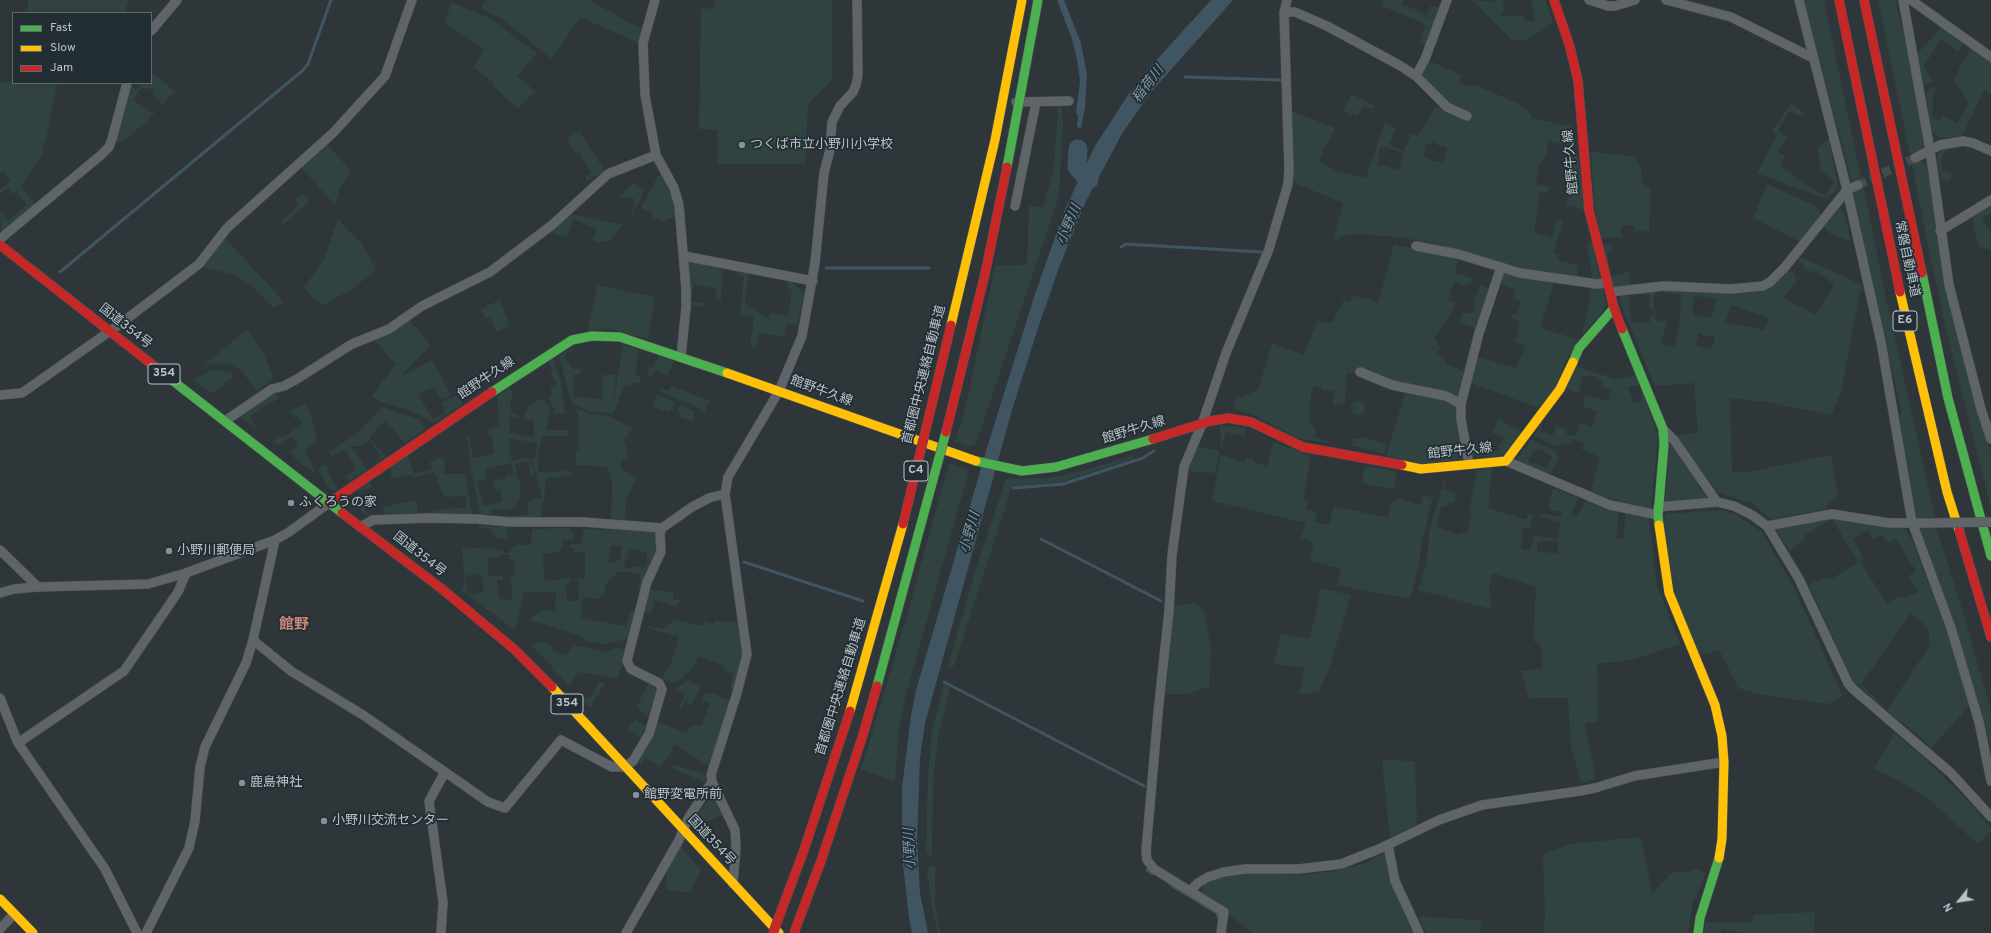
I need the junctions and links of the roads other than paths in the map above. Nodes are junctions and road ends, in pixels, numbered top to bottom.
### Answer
1 (177, 0) edge
2 (412, 0) edge
3 (655, 0) edge
4 (857, 0) edge
5 (1022, 0) edge
6 (1038, 0) edge
7 (1287, 0) edge
8 (1447, 0) edge
9 (1554, 0) edge
10 (1589, 0) edge
11 (1635, 0) edge
12 (1666, 0) edge
13 (1799, 0) edge
14 (1839, 0) edge
15 (1864, 0) edge
16 (1903, 0) edge
17 (1911, 0) edge
18 (1284, 12) junction
19 (152, 30) edge
20 (1991, 56) edge
21 (1813, 58) junction
22 (1416, 76) junction
23 (127, 84) edge
24 (1069, 101) dead end
25 (1036, 102) junction
26 (1008, 103) dead end
27 (1468, 116) dead end
28 (1930, 150) junction
29 (1991, 152) edge
30 (656, 155) junction
31 (1915, 158) tunnel mouth
32 (1858, 185) tunnel mouth
33 (1846, 190) junction
34 (1991, 200) edge
35 (1015, 206) dead end
36 (1940, 231) junction
37 (0, 239) edge
38 (0, 245) edge
39 (1416, 246) dead end
40 (684, 256) junction
41 (1501, 266) junction
42 (813, 280) junction
43 (1607, 283) junction
44 (1610, 292) junction
45 (1614, 308) junction
46 (109, 332) junction
47 (681, 357) junction
48 (1360, 372) dead end
49 (779, 391) junction
50 (0, 395) edge
51 (1461, 404) junction
52 (225, 421) junction
53 (1202, 424) junction
54 (1663, 429) junction
55 (1991, 439) edge
56 (1506, 461) junction
57 (1469, 464) junction
58 (725, 494) junction
59 (1717, 502) junction
60 (328, 503) junction
61 (1658, 511) junction
62 (1912, 522) junction
63 (1991, 522) edge
64 (1767, 526) junction
65 (360, 527) junction
66 (662, 528) junction
67 (274, 540) junction
68 (0, 550) edge
69 (1991, 556) edge
70 (186, 573) junction
71 (38, 587) junction
72 (0, 593) edge
73 (1991, 637) edge
74 (253, 640) junction
75 (0, 698) edge
76 (18, 743) junction
77 (1724, 762) junction
78 (624, 767) junction
79 (445, 772) junction
80 (1991, 781) edge
81 (712, 782) junction
82 (1991, 817) edge
83 (683, 830) junction
84 (1388, 845) junction
85 (733, 884) junction
86 (1190, 891) junction
87 (0, 899) edge
88 (14, 914) junction
89 (0, 929) edge
90 (33, 933) edge
91 (137, 933) edge
92 (146, 933) edge
93 (441, 933) edge
94 (626, 933) edge
95 (773, 933) edge
96 (779, 933) edge
97 (794, 933) edge
98 (1221, 933) edge
99 (1419, 933) edge
100 (1698, 933) edge

1 - 19 street
2 - 46 street
3 - 30 street
4 - 42 street
5 - 95 main road, 首都圏中央連絡自動車道 / C4, bridge
6 - 97 main road, C4, bridge
7 - 18 street
8 - 22 street
9 - 43 main road, 館野牛久線
10 - 11 street
12 - 21 street
13 - 21 street
14 - 73 main road, 常磐自動車道 / E6
15 - 69 main road, 常磐自動車道 / E6
16 - 28 street
17 - 20 street
18 - 22 street
18 - 53 street
21 - 33 street
22 - 27 street
23 - 37 street
24 - 25 street
25 - 26 street
25 - 35 street
28 - 29 street
28 - 31 street
28 - 36 street
30 - 40 street
30 - 52 street
32 - 33 street
33 - 44 street
33 - 62 street
34 - 36 street
36 - 55 street
38 - 46 main road, 国道354号 / 354
39 - 41 street
40 - 42 street
40 - 47 street
41 - 43 street
41 - 51 street
42 - 49 street
43 - 44 main road, 館野牛久線
44 - 45 main road, 館野牛久線
45 - 54 main road
45 - 56 main road, 館野牛久線
46 - 50 street
46 - 52 main road, 国道354号 / 354
47 - 49 main road, 館野牛久線
47 - 60 main road, 館野牛久線
48 - 51 street
49 - 53 main road, 館野牛久線
49 - 58 street
51 - 57 street
52 - 60 main road, 国道354号 / 354
53 - 57 main road, 館野牛久線
53 - 86 street
54 - 59 street
54 - 61 main road
56 - 57 main road, 館野牛久線
56 - 61 street
58 - 66 street
58 - 81 street
59 - 61 street
59 - 64 street
60 - 65 main road, 国道354号 / 354
60 - 67 street
61 - 77 main road
62 - 63 street, bridge
62 - 64 street
62 - 80 street
64 - 82 street
65 - 66 street
65 - 78 main road, 国道354号 / 354
66 - 78 street
67 - 70 street
67 - 74 street
68 - 71 street
70 - 71 street
70 - 76 street
71 - 72 street
74 - 79 street
74 - 92 street
75 - 76 street
76 - 91 street
77 - 84 street
77 - 100 main road
78 - 79 street
78 - 83 main road, 国道354号 / 354
79 - 93 street
81 - 83 street
81 - 85 street
83 - 85 main road, 国道354号 / 354
83 - 94 street
84 - 86 street
84 - 99 street
85 - 96 main road, 国道354号 / 354
86 - 98 street
87 - 88 main road
88 - 89 street
88 - 90 main road

